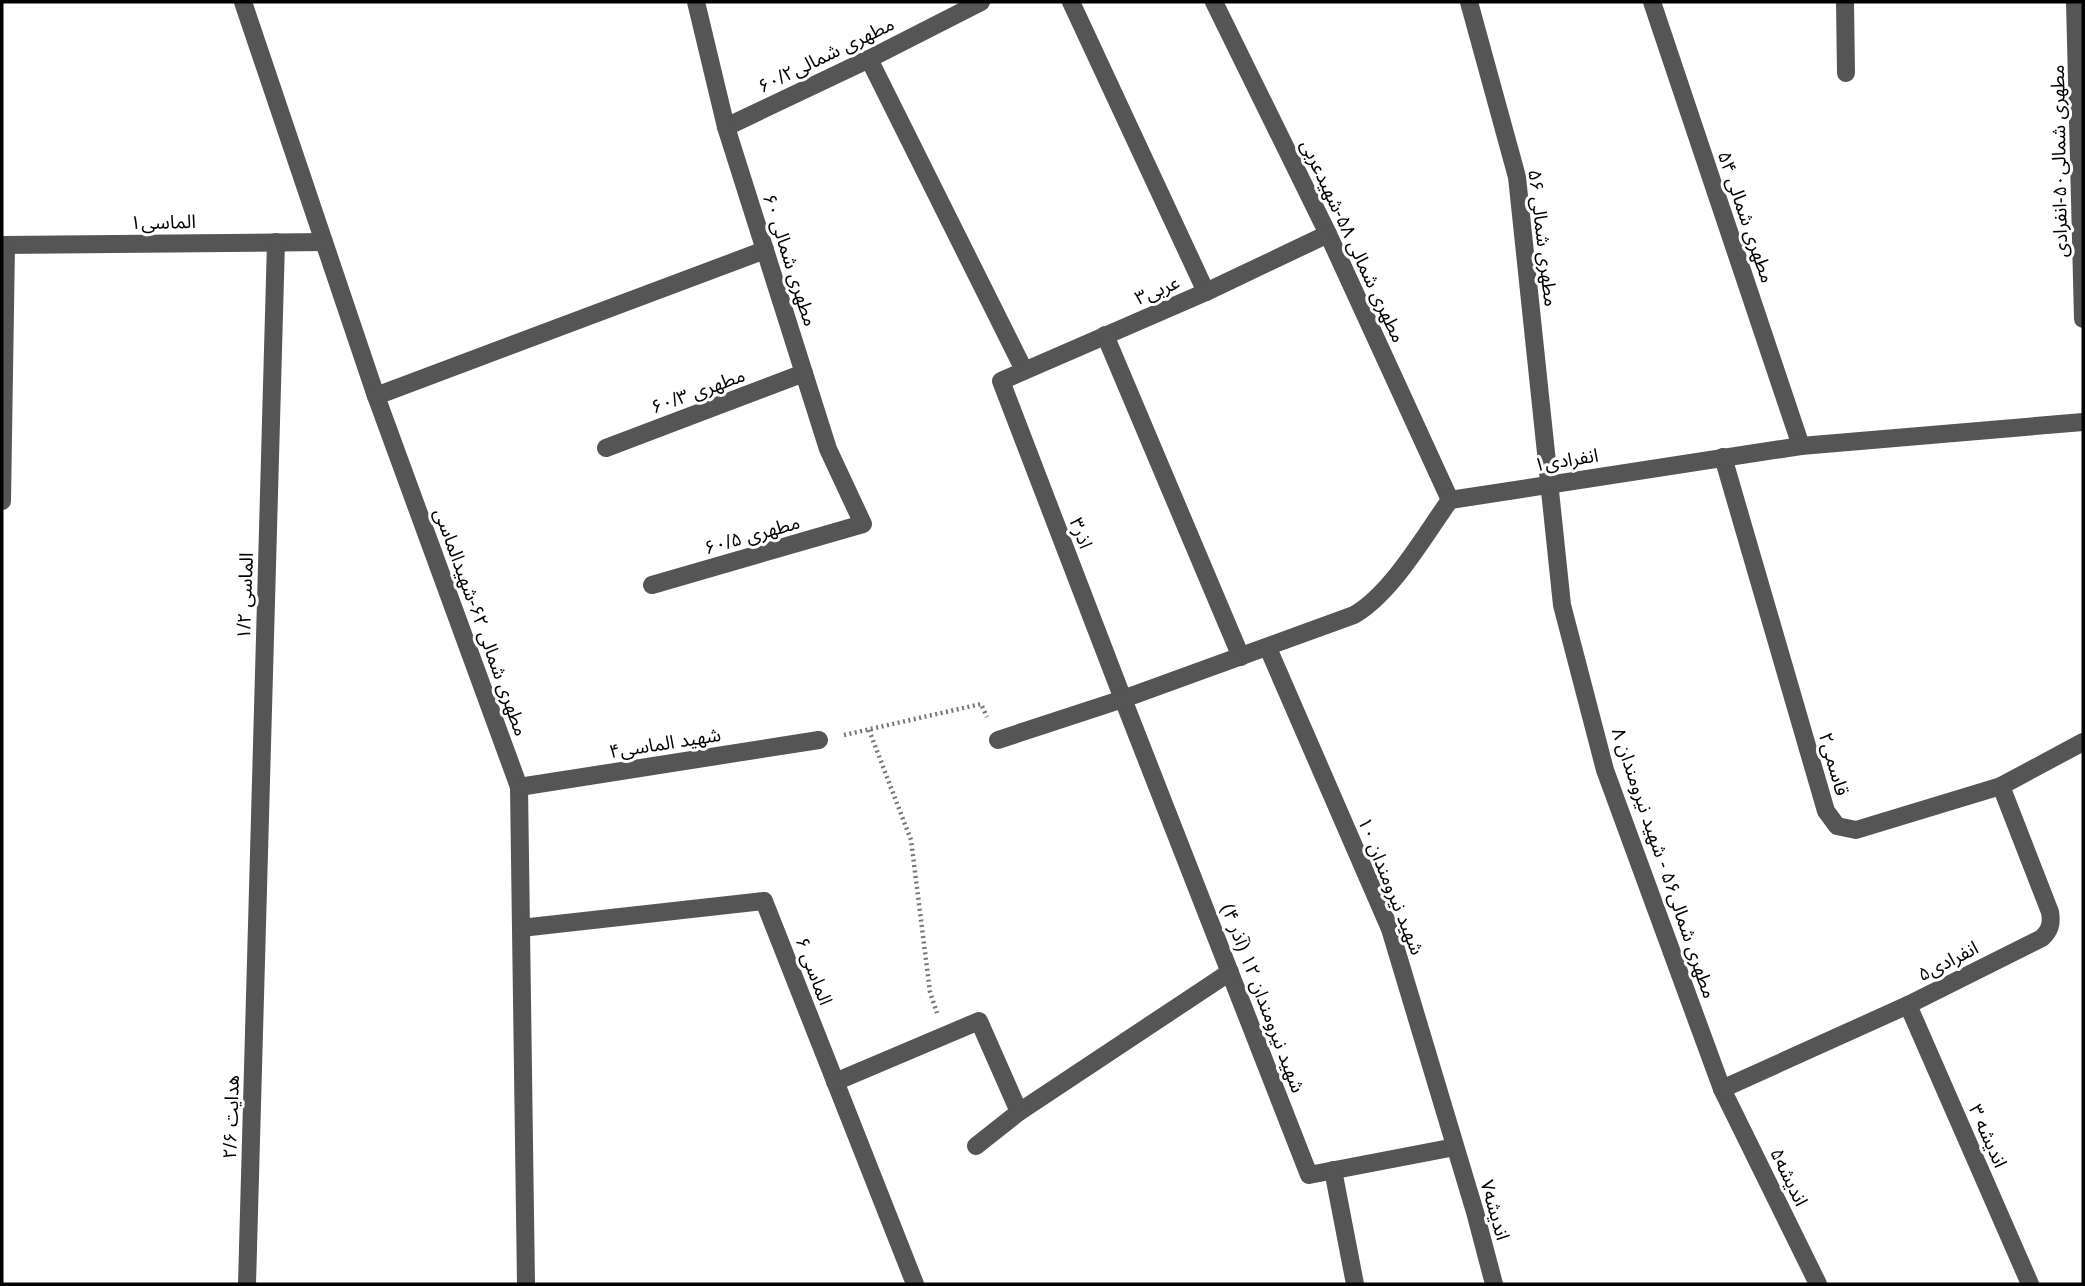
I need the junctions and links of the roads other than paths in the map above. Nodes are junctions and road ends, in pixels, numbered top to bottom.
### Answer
1 (243, 2) edge
2 (696, 2) edge
3 (981, 2) edge
4 (1071, 2) edge
5 (1214, 2) edge
6 (1469, 2) edge
7 (1652, 2) edge
8 (1845, 2) edge
9 (2075, 2) edge
10 (869, 59) junction
11 (1846, 73) dead end
12 (726, 127) junction
13 (1328, 234) junction
14 (276, 242) junction
15 (324, 242) junction
16 (4, 245) edge
17 (765, 250) junction
18 (1206, 292) junction
19 (2083, 319) edge
20 (1105, 335) junction
21 (1024, 370) junction
22 (804, 373) junction
23 (1001, 381) joint
24 (376, 396) junction
25 (2083, 422) edge
26 (1801, 446) junction
27 (606, 447) dead end
28 (1723, 457) junction
29 (1550, 483) junction
30 (1450, 500) junction
31 (2, 501) edge
32 (863, 524) joint
33 (652, 585) dead end
34 (1269, 648) junction
35 (1241, 657) junction
36 (1123, 699) junction
37 (819, 740) dead end
38 (998, 740) road end
39 (2083, 742) edge
40 (2001, 786) junction
41 (519, 787) junction
42 (521, 928) junction
43 (256, 951) joint
44 (1230, 972) junction
45 (1908, 1005) junction
46 (835, 1082) junction
47 (1722, 1089) junction
48 (1019, 1112) junction
49 (976, 1146) dead end
50 (1455, 1147) junction
51 (1333, 1170) junction
52 (247, 1284) edge
53 (526, 1284) edge
54 (915, 1284) edge
55 (1354, 1284) edge
56 (1494, 1284) edge
57 (1818, 1284) edge
58 (2030, 1284) edge

1 - 15 street, مطهری شمالی ۶۲-شهیدالماسی
2 - 12 street, مطهری شمالی ۶۰
3 - 10 street, مطهری شمالی۶۰/۲
4 - 18 street
5 - 13 street, مطهری شمالی ۵۸-شهیدعربی
6 - 29 street, مطهری شمالی ۵۶
7 - 26 street, مطهری شمالی ۵۴
8 - 11 street
9 - 19 street, مطهری شمالی۵۰-انفرادی
10 - 12 street, مطهری شمالی۶۰/۲
10 - 21 street
12 - 17 street, مطهری شمالی ۶۰
13 - 18 street, عربی۳
13 - 30 street, مطهری شمالی ۵۸-شهیدعربی
14 - 15 street, الماسی۱
14 - 16 street, الماسی۱
14 - 43 street, الماسی ۱/۲
15 - 24 street, مطهری شمالی ۶۲-شهیدالماسی
16 - 31 street
17 - 22 street, مطهری شمالی ۶۰
17 - 24 street
18 - 20 street, عربی۳
20 - 21 street, عربی۳
20 - 35 street
21 - 23 street, عربی۳
22 - 27 street, مطهری ۶۰/۳
22 - 32 street, مطهری شمالی ۶۰
23 - 36 street, اذر۳
24 - 41 street, مطهری شمالی ۶۲-شهیدالماسی
25 - 26 street, انفرادی۱
26 - 28 street, انفرادی۱
28 - 29 street, انفرادی۱
28 - 40 street, قاسمی۲
29 - 30 street, انفرادی۱
29 - 47 street, مطهری شمالی۵۶ - شهید نیرومندان ۸
30 - 34 street
32 - 33 street, مطهری ۶۰/۵
34 - 35 street
34 - 50 street, شهید نیرومندان ۱۰
35 - 36 street
36 - 38 street
36 - 44 street, شهید نیرومندان ۱۲ (آذر ۴)
37 - 41 street, شهید الماسی۴
39 - 40 street, قاسمی۲
40 - 45 street, انفرادی۵
41 - 42 street, مطهری شمالی ۶۲-شهیدالماسی
42 - 46 street, الماسی ۶
42 - 53 street, مطهری شمالی ۶۲-شهیدالماسی
43 - 52 street, هدایت ۲/۶
44 - 48 street
44 - 51 street, شهید نیرومندان ۱۲ (آذر ۴)
45 - 47 street, انفرادی۵
45 - 58 street, اندیشه ۳
46 - 48 street
46 - 54 street, الماسی ۶
47 - 57 street, اندیشه۵
48 - 49 street
50 - 51 street, شهید نیرومندان ۱۲ (آذر ۴)
50 - 56 street, اندیشه۷
51 - 55 street

